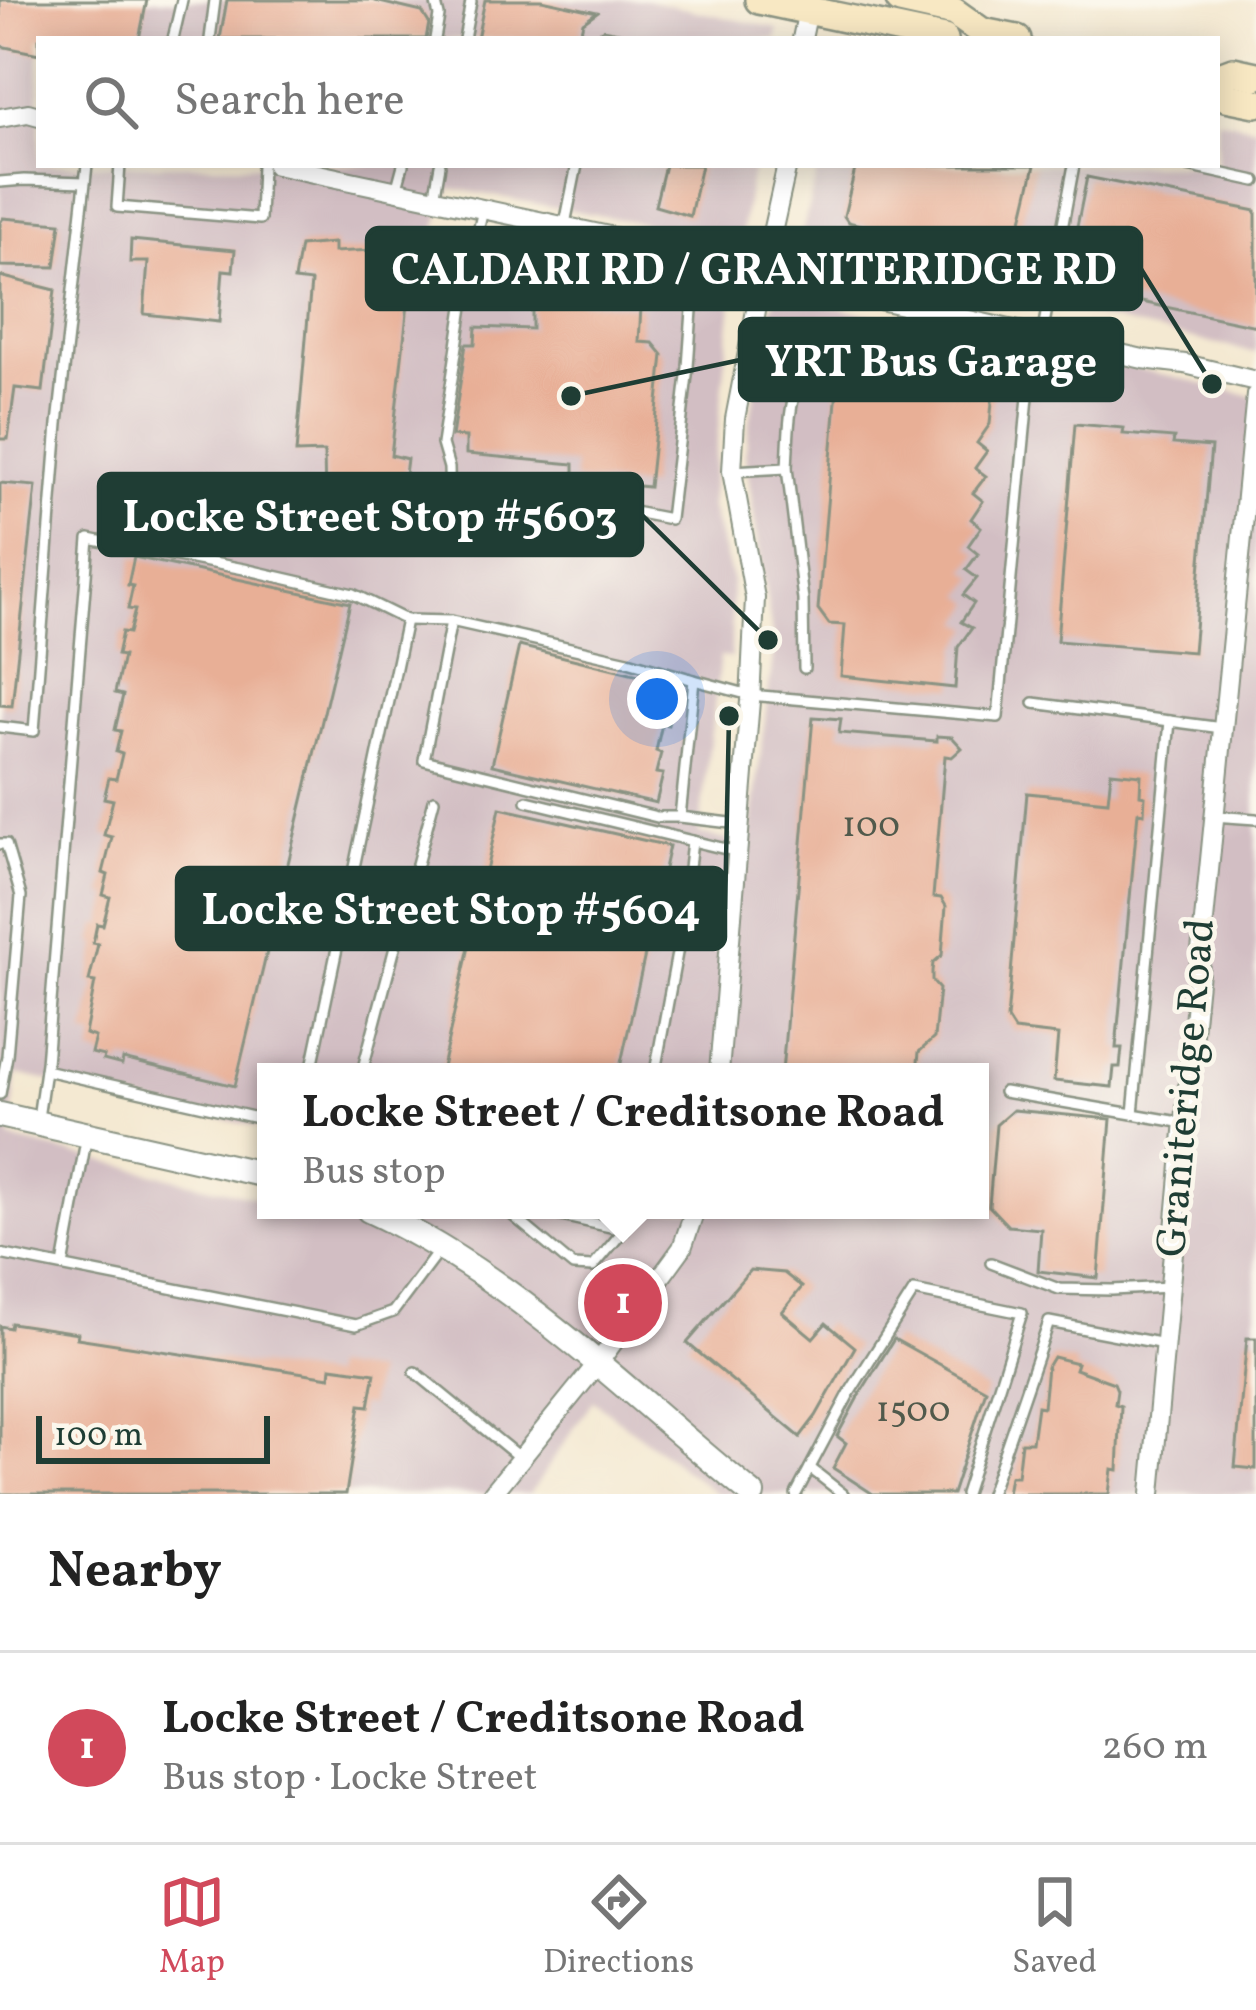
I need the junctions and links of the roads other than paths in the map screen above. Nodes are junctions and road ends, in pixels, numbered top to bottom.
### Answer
1 (182, 0) edge
2 (215, 0) edge
3 (435, 0) edge
4 (759, 0) edge
5 (900, 0) edge
6 (471, 2) edge
7 (823, 13) edge
8 (982, 32) junction
9 (174, 36) edge
10 (210, 36) edge
11 (435, 36) edge
12 (465, 36) edge
13 (932, 36) edge
14 (961, 36) edge
15 (1002, 36) edge
16 (1220, 76) edge
17 (1256, 76) edge
18 (1220, 90) edge
19 (1256, 103) edge
20 (36, 115) edge
21 (0, 118) edge
22 (87, 168) edge
23 (120, 168) edge
24 (262, 168) edge
25 (290, 168) edge
26 (402, 168) edge
27 (439, 168) edge
28 (576, 168) edge
29 (786, 168) edge
30 (1073, 168) edge
31 (1196, 168) edge
32 (0, 182) edge
33 (86, 182) junction
34 (1256, 182) edge
35 (396, 191) junction
36 (434, 199) junction
37 (483, 209) junction
38 (565, 226) junction
39 (696, 254) junction
40 (764, 269) junction
41 (1038, 334) junction
42 (911, 360) dead end
43 (1256, 381) edge
44 (1256, 395) edge
45 (787, 468) junction
46 (732, 471) junction
47 (406, 620) junction
48 (451, 621) junction
49 (804, 668) dead end
50 (694, 680) junction
51 (750, 695) junction
52 (1034, 703) dead end
53 (1171, 721) junction
54 (0, 727) edge
55 (1222, 728) junction
56 (434, 800) dead end
57 (527, 801) dead end
58 (1214, 816) junction
59 (680, 817) junction
60 (1256, 819) edge
61 (740, 824) junction
62 (692, 841) junction
63 (0, 844) edge
64 (738, 852) junction
65 (313, 1063) edge
66 (364, 1063) edge
67 (658, 1063) edge
68 (720, 1063) edge
69 (45, 1070) junction
70 (1004, 1092) dead end
71 (0, 1094) edge
72 (1133, 1114) junction
73 (0, 1115) edge
74 (257, 1118) edge
75 (1185, 1123) junction
76 (38, 1124) junction
77 (88, 1135) junction
78 (257, 1173) edge
79 (389, 1219) edge
80 (517, 1219) edge
81 (575, 1219) edge
82 (627, 1219) edge
83 (692, 1219) edge
84 (624, 1230) junction
85 (441, 1248) junction
86 (0, 1254) edge
87 (991, 1263) dead end
88 (63, 1266) junction
89 (1169, 1287) junction
90 (1164, 1345) junction
91 (598, 1364) junction
92 (415, 1372) dead end
93 (520, 1458) junction
94 (810, 1468) junction
95 (492, 1494) edge
96 (752, 1494) edge
97 (796, 1494) edge
98 (843, 1494) edge
99 (965, 1494) edge
100 (990, 1494) edge
101 (1150, 1494) edge

1 - 9 lane
2 - 10 lane
3 - 11 lane
4 - 7 main road
5 - 8 main road
6 - 12 lane
7 - 13 main road
8 - 14 main road
8 - 15 main road
16 - 17 main road
18 - 19 main road
20 - 21 street
22 - 33 lane
23 - 24 lane
25 - 35 street
26 - 35 lane
27 - 36 lane
28 - 38 lane
29 - 40 street
30 - 41 lane
31 - 34 lane
32 - 33 lane
33 - 54 lane
35 - 36 street
36 - 37 street
37 - 38 street
37 - 39 lane
38 - 39 street
39 - 40 street
40 - 41 street
40 - 46 street
41 - 43 street
41 - 51 lane
42 - 45 lane
44 - 55 street, Graniteridge Road
45 - 46 lane
45 - 49 lane
46 - 51 street
47 - 48 lane
47 - 65 lane
47 - 69 lane
48 - 50 lane
48 - 59 lane
50 - 51 lane
50 - 59 lane
51 - 61 street
52 - 53 lane
53 - 55 lane
53 - 72 lane
55 - 58 street, Graniteridge Road
56 - 66 lane
57 - 62 lane
58 - 60 lane
58 - 75 street, Graniteridge Road
59 - 61 lane
61 - 64 street
62 - 64 lane
62 - 67 lane
63 - 71 lane
64 - 68 street
69 - 74 lane
69 - 76 lane
70 - 72 lane
72 - 75 lane
73 - 76 street
75 - 89 street, Graniteridge Road
76 - 77 street
77 - 78 street
77 - 88 lane
79 - 85 street
80 - 84 lane
81 - 84 lane
82 - 84 lane
83 - 91 street
85 - 88 lane
85 - 91 street
86 - 88 lane
87 - 89 lane
89 - 90 street, Graniteridge Road
90 - 100 lane
90 - 101 street, Graniteridge Road
91 - 93 street
91 - 96 street
92 - 93 lane
93 - 95 street
94 - 97 lane
94 - 98 lane
94 - 99 lane

